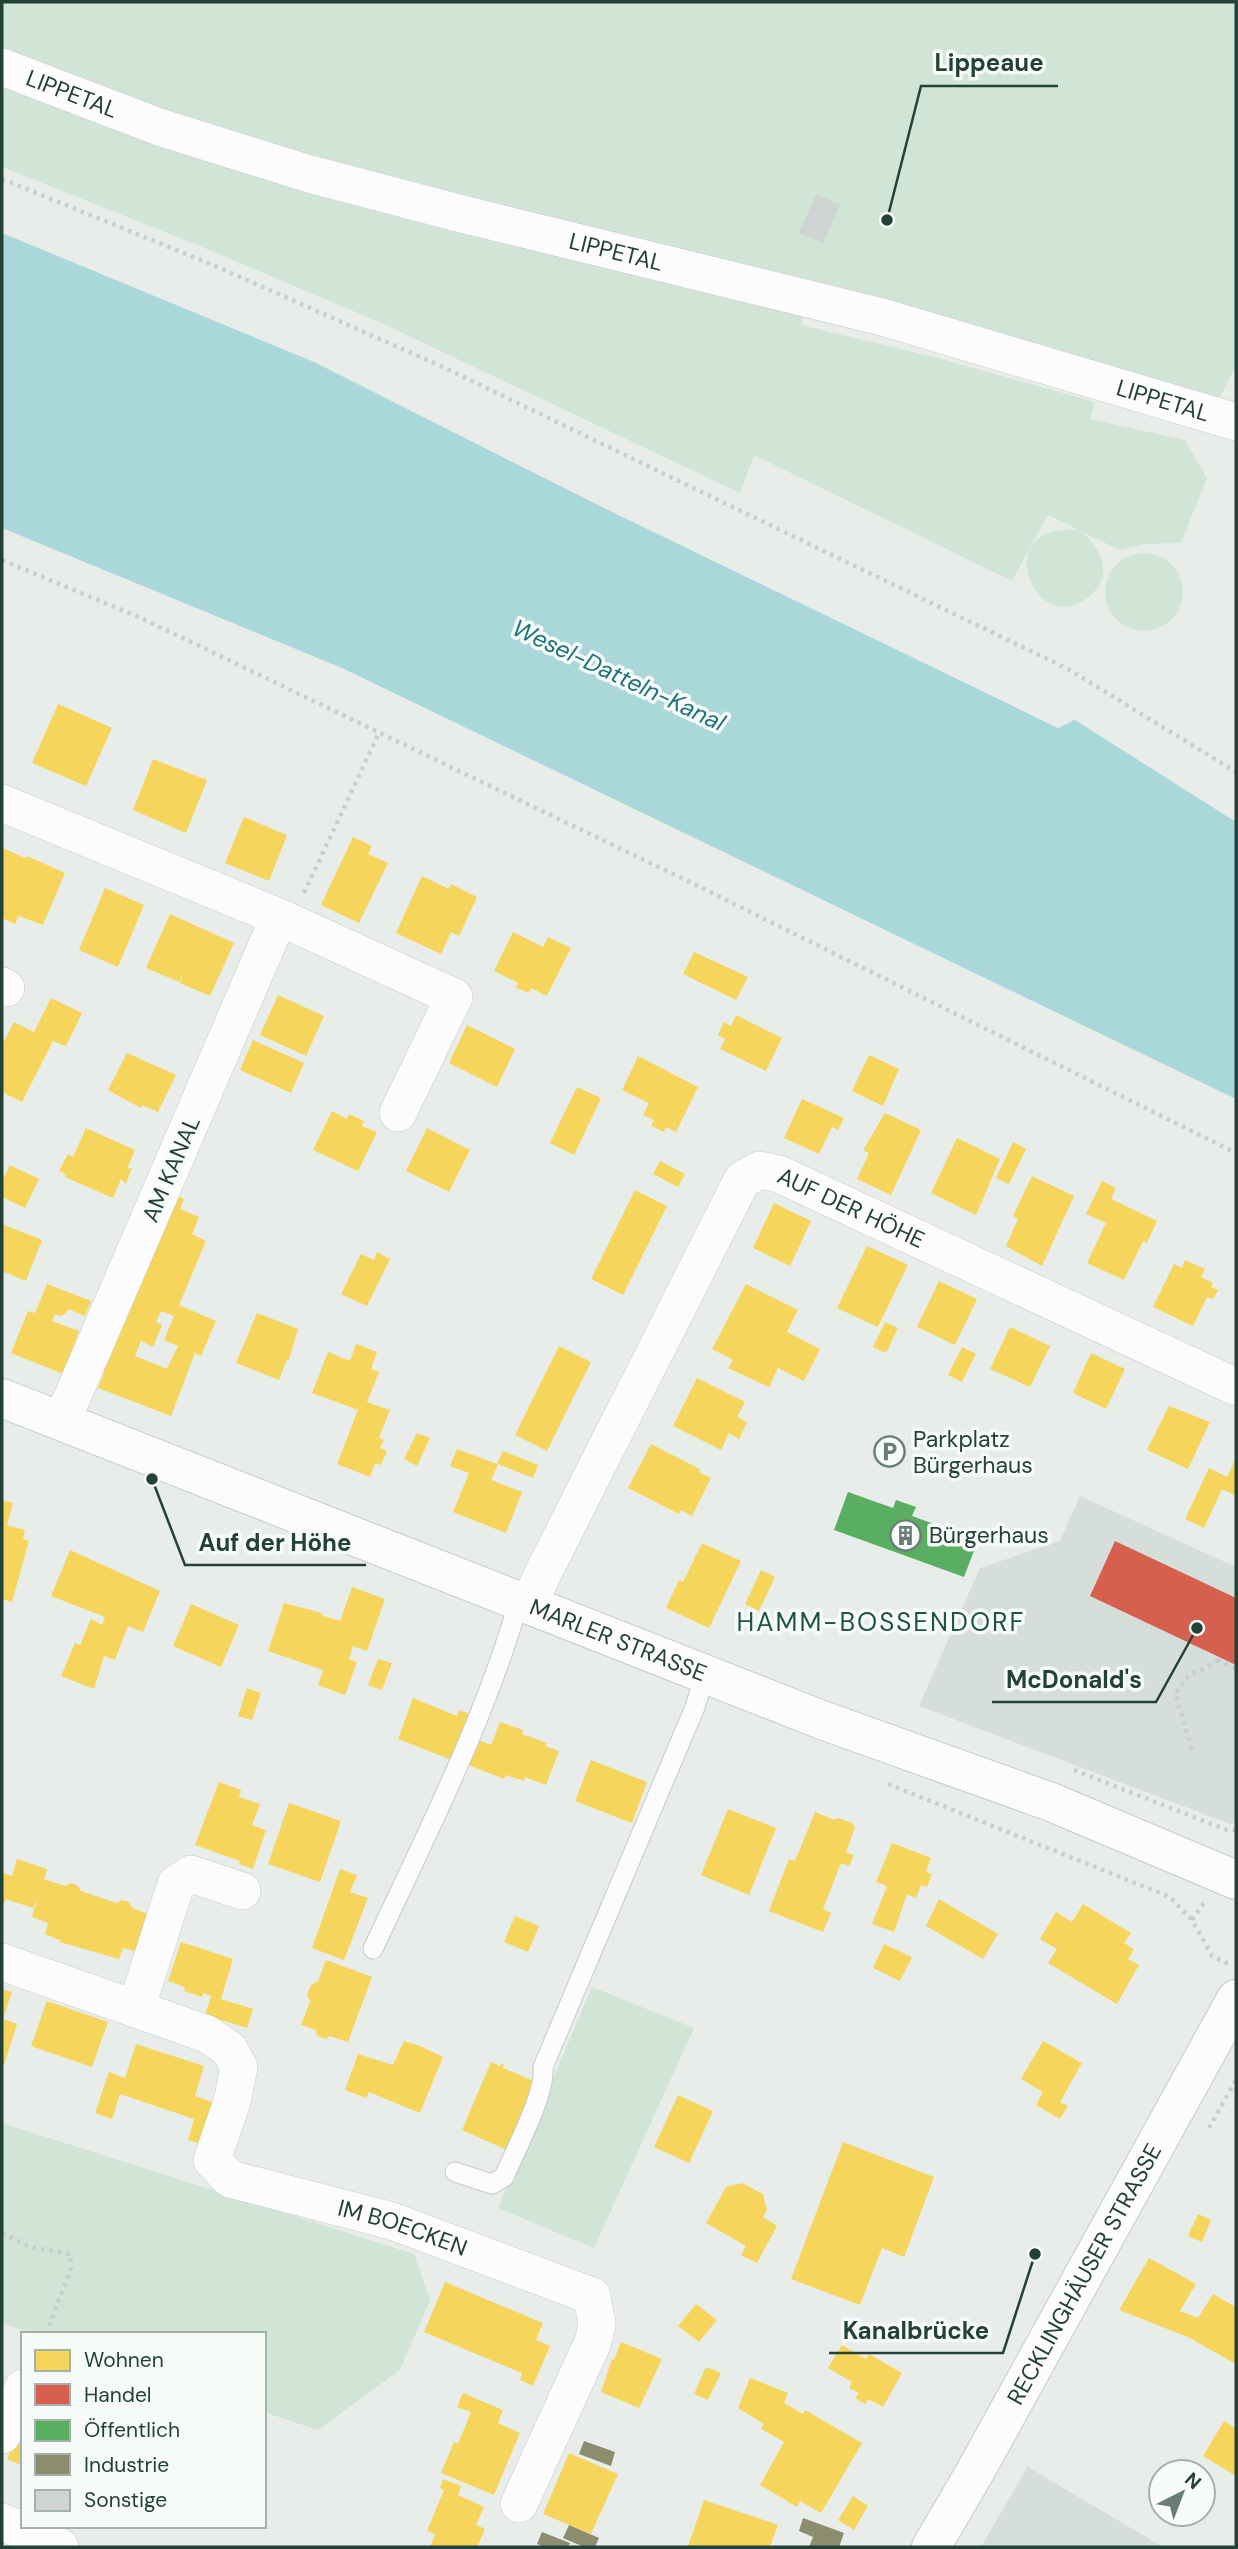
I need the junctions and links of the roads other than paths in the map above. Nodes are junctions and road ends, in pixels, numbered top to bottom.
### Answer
1 (2, 68) edge
2 (1236, 422) edge
3 (2, 803) edge
4 (285, 919) junction
5 (398, 1114) dead end
6 (1236, 1387) edge
7 (2, 1398) edge
8 (62, 1421) junction
9 (524, 1603) junction
10 (705, 1674) junction
11 (1236, 1880) edge
12 (243, 1891) dead end
13 (373, 1949) dead end
14 (2, 1962) edge
15 (1236, 1999) edge
16 (136, 2009) junction
17 (455, 2172) dead end
18 (21, 2392) edge
19 (2, 2435) edge
20 (519, 2504) dead end
21 (2, 2522) edge
22 (60, 2547) edge
23 (931, 2547) edge

1 - 2 street, LIPPETAL
3 - 4 street
4 - 5 street
4 - 8 street, AM KANAL
6 - 9 street, AUF DER HÖHE
7 - 8 main road, MARLER STRASSE
8 - 9 main road, MARLER STRASSE
9 - 10 main road, MARLER STRASSE
9 - 13 lane
10 - 11 main road, MARLER STRASSE
10 - 17 lane
12 - 16 street
14 - 16 street, IM BOECKEN
15 - 23 main road, RECKLINGHÄUSER STRASSE
16 - 20 street, IM BOECKEN
18 - 19 street
21 - 22 street

